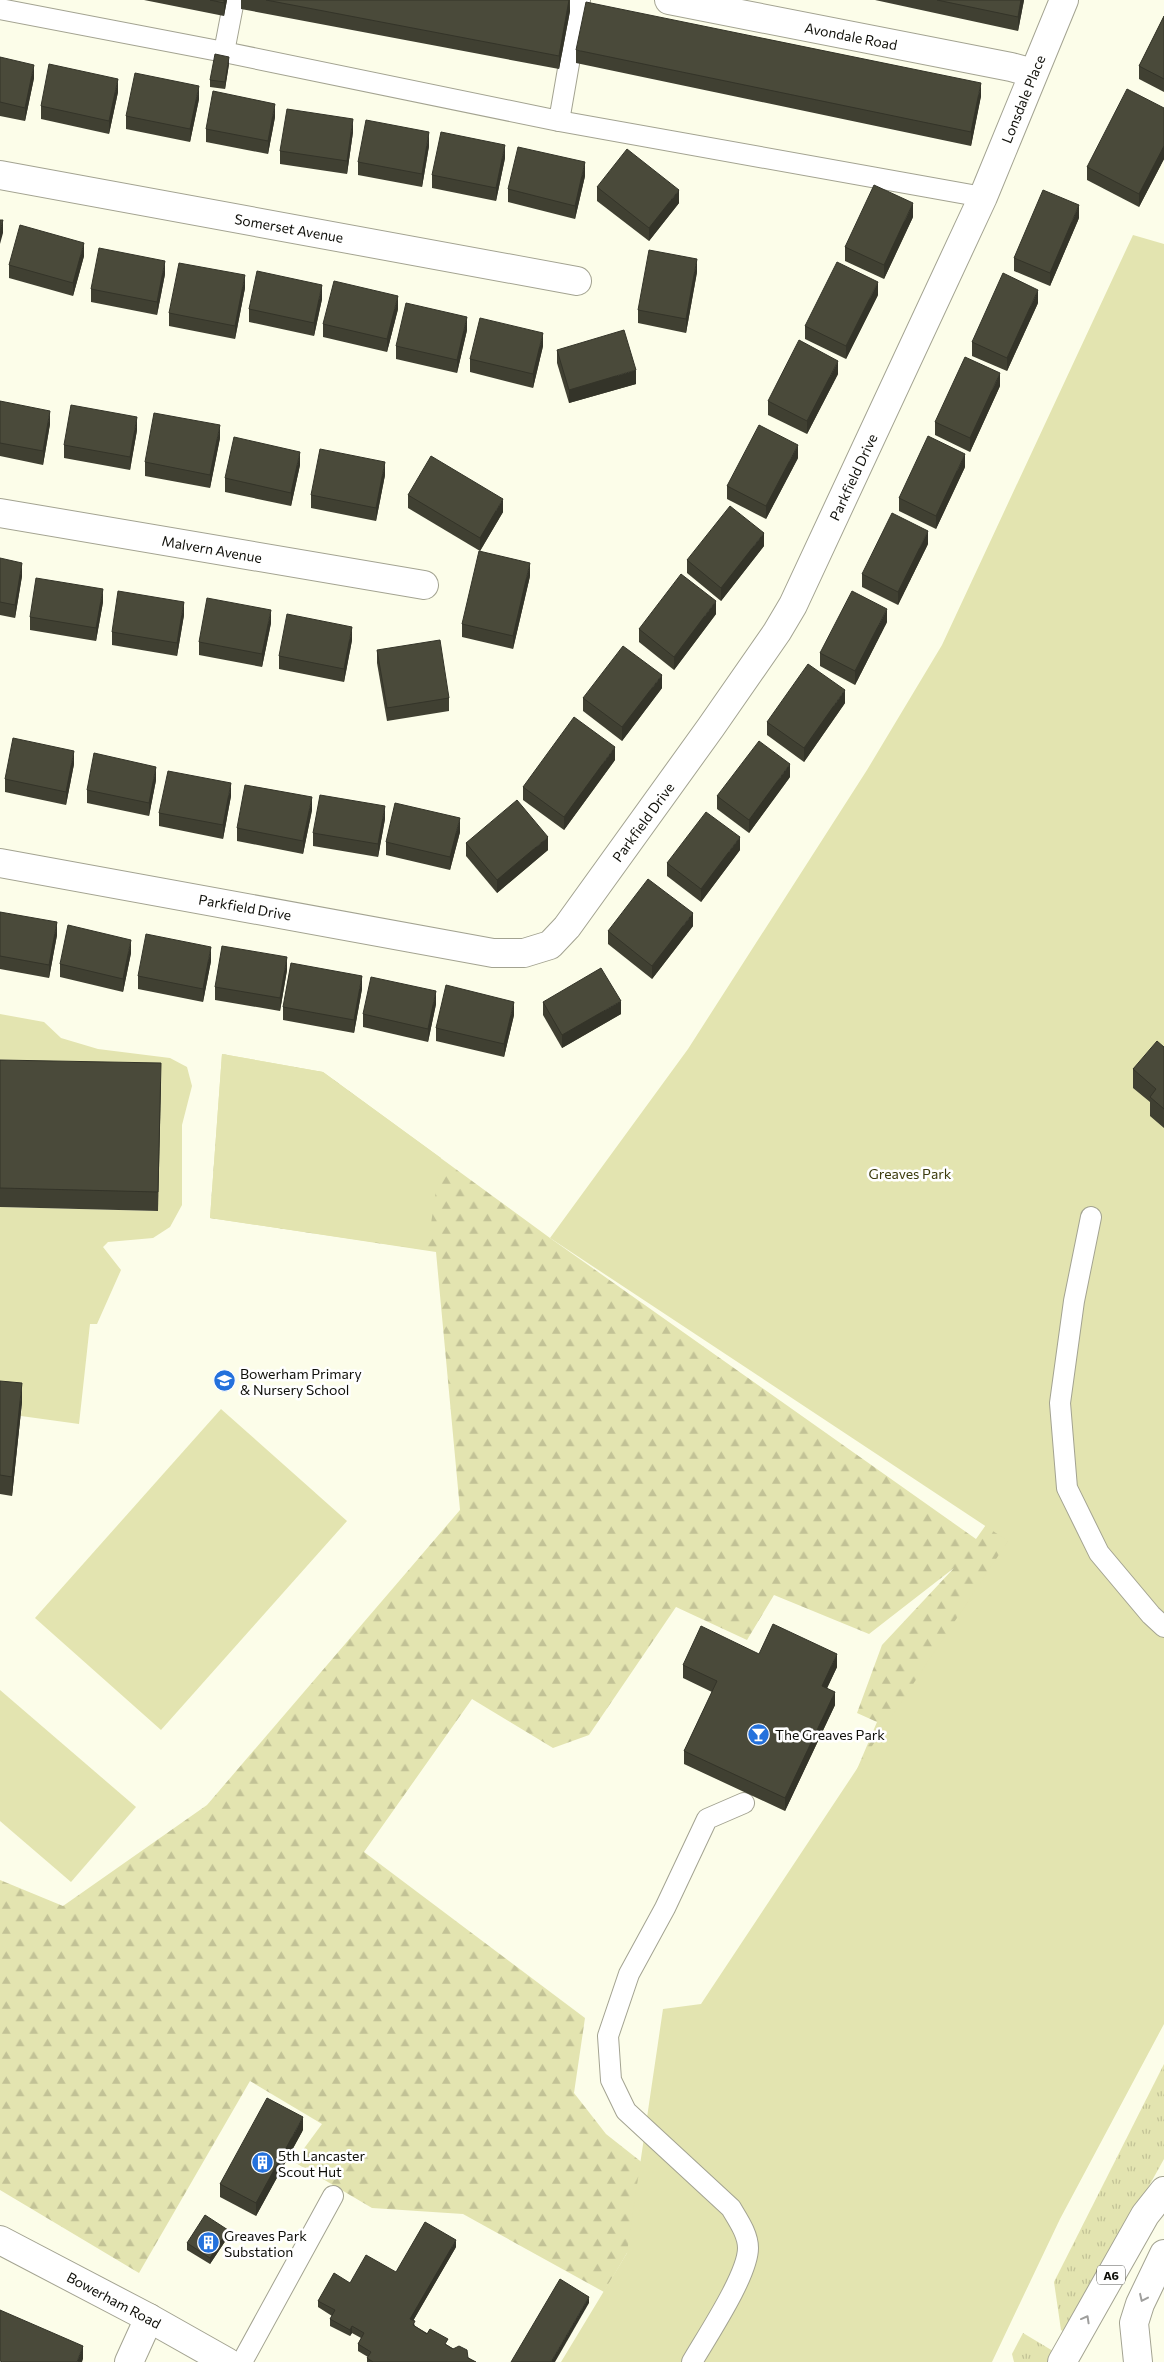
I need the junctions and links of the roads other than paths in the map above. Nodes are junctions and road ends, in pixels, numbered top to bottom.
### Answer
1 (234, 0) edge
2 (580, 0) edge
3 (669, 0) edge
4 (1064, 0) edge
5 (0, 9) edge
6 (224, 52) junction
7 (1033, 74) junction
8 (558, 121) junction
9 (0, 175) edge
10 (983, 198) junction
11 (577, 281) dead end
12 (0, 513) edge
13 (424, 585) dead end
14 (0, 862) edge
15 (1091, 1217) dead end
16 (1164, 1627) edge
17 (744, 1803) dead end
18 (1164, 2192) edge
19 (333, 2196) dead end
20 (0, 2240) edge
21 (1164, 2254) edge
22 (149, 2318) junction
23 (129, 2362) edge
24 (227, 2362) edge
25 (242, 2362) edge
26 (692, 2362) edge
27 (1062, 2362) edge
28 (1138, 2362) edge

1 - 6 lane
2 - 8 lane
3 - 7 street, Avondale Road
4 - 7 street, Lonsdale Place
5 - 6 lane
6 - 8 lane
7 - 10 street, Lonsdale Place
8 - 10 lane
9 - 11 street, Somerset Avenue
10 - 14 street, Parkfield Drive
12 - 13 street, Malvern Avenue
15 - 16 lane
17 - 26 lane
27 -> 18 street, A6
19 - 25 lane
20 - 22 street, Bowerham Road
21 -> 28 street
22 - 23 street
22 - 24 street, Bowerham Road

